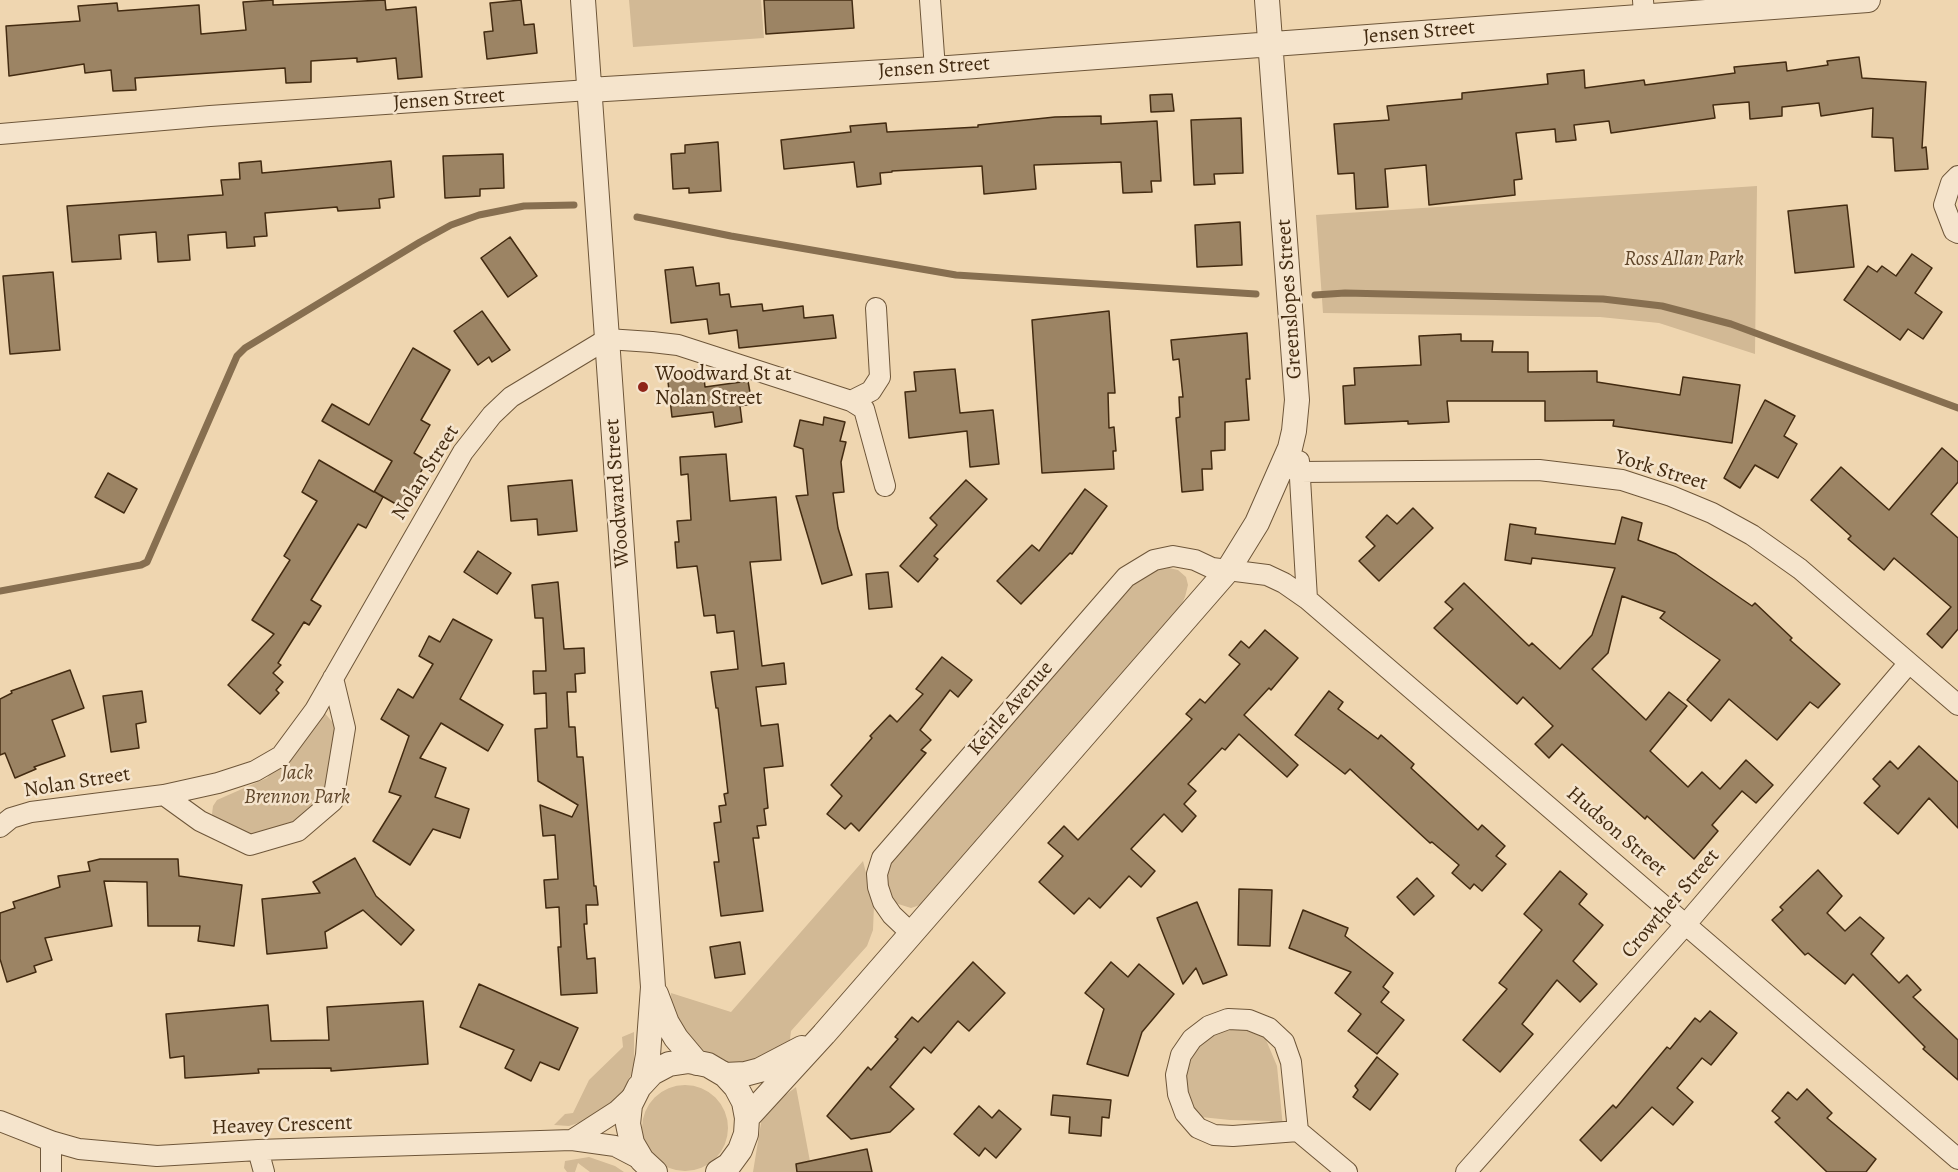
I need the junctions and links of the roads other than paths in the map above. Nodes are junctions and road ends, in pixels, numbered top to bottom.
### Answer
1 (583, 0) edge
2 (930, 0) edge
3 (1268, 0) edge
4 (1868, 0) edge
5 (1643, 8) edge
6 (1270, 45) junction
7 (935, 69) junction
8 (590, 90) junction
9 (0, 134) edge
10 (1958, 176) edge
11 (1958, 233) edge
12 (876, 308) dead end
13 (607, 339) junction
14 (851, 401) junction
15 (1291, 469) junction
16 (885, 486) dead end
17 (1228, 570) junction
18 (1307, 599) junction
19 (1909, 663) junction
20 (333, 678) junction
21 (1958, 705) edge
22 (164, 795) junction
23 (0, 827) edge
24 (1686, 924) junction
25 (912, 934) junction
26 (653, 987) junction
27 (824, 1034) junction
28 (697, 1063) junction
29 (725, 1075) junction
30 (639, 1088) junction
31 (747, 1118) junction
32 (0, 1121) edge
33 (1298, 1131) junction
34 (572, 1140) junction
35 (51, 1142) junction
36 (258, 1149) junction
37 (1958, 1159) edge
38 (744, 1161) edge
39 (649, 1168) edge
40 (51, 1172) edge
41 (264, 1172) edge
42 (718, 1172) edge
43 (1347, 1172) edge
44 (1466, 1172) edge

1 - 8 street, Woodward Street
2 - 7 street
3 - 6 street, Greenslopes Street
4 - 5 street, Jensen Street
5 - 6 street, Jensen Street
6 - 7 street, Jensen Street
6 - 15 street, Greenslopes Street
7 - 8 street, Jensen Street
8 - 9 street, Jensen Street
8 - 13 street, Woodward Street
10 - 11 street
12 - 14 street
13 - 14 street
13 - 20 street, Nolan Street
13 - 26 street, Woodward Street
14 - 16 street
15 - 17 street
15 - 18 street
15 - 19 street, York Street
17 - 18 street, Hudson Street
17 - 25 street
17 - 25 street, Keirle Avenue
18 - 24 street, Hudson Street
19 - 21 street, York Street
19 - 24 street, Crowther Street
20 - 22 street, Nolan Street
20 - 22 street
22 - 23 street, Nolan Street
24 - 37 street, Hudson Street
24 - 44 street, Crowther Street
25 - 27 street
26 - 28 street, Woodward Street
26 - 30 street, Woodward Street
27 - 29 street
27 - 31 street
28 - 29 street
28 - 30 street
29 - 31 street
30 - 34 street
30 - 39 street, Woodward Street
31 - 38 street
32 - 35 street, Heavey Crescent
33 - 33 street
33 - 43 street
34 - 36 street, Heavey Crescent
34 - 39 street, Heavey Crescent
35 - 36 street, Heavey Crescent
35 - 40 street
36 - 41 street
38 - 42 street

